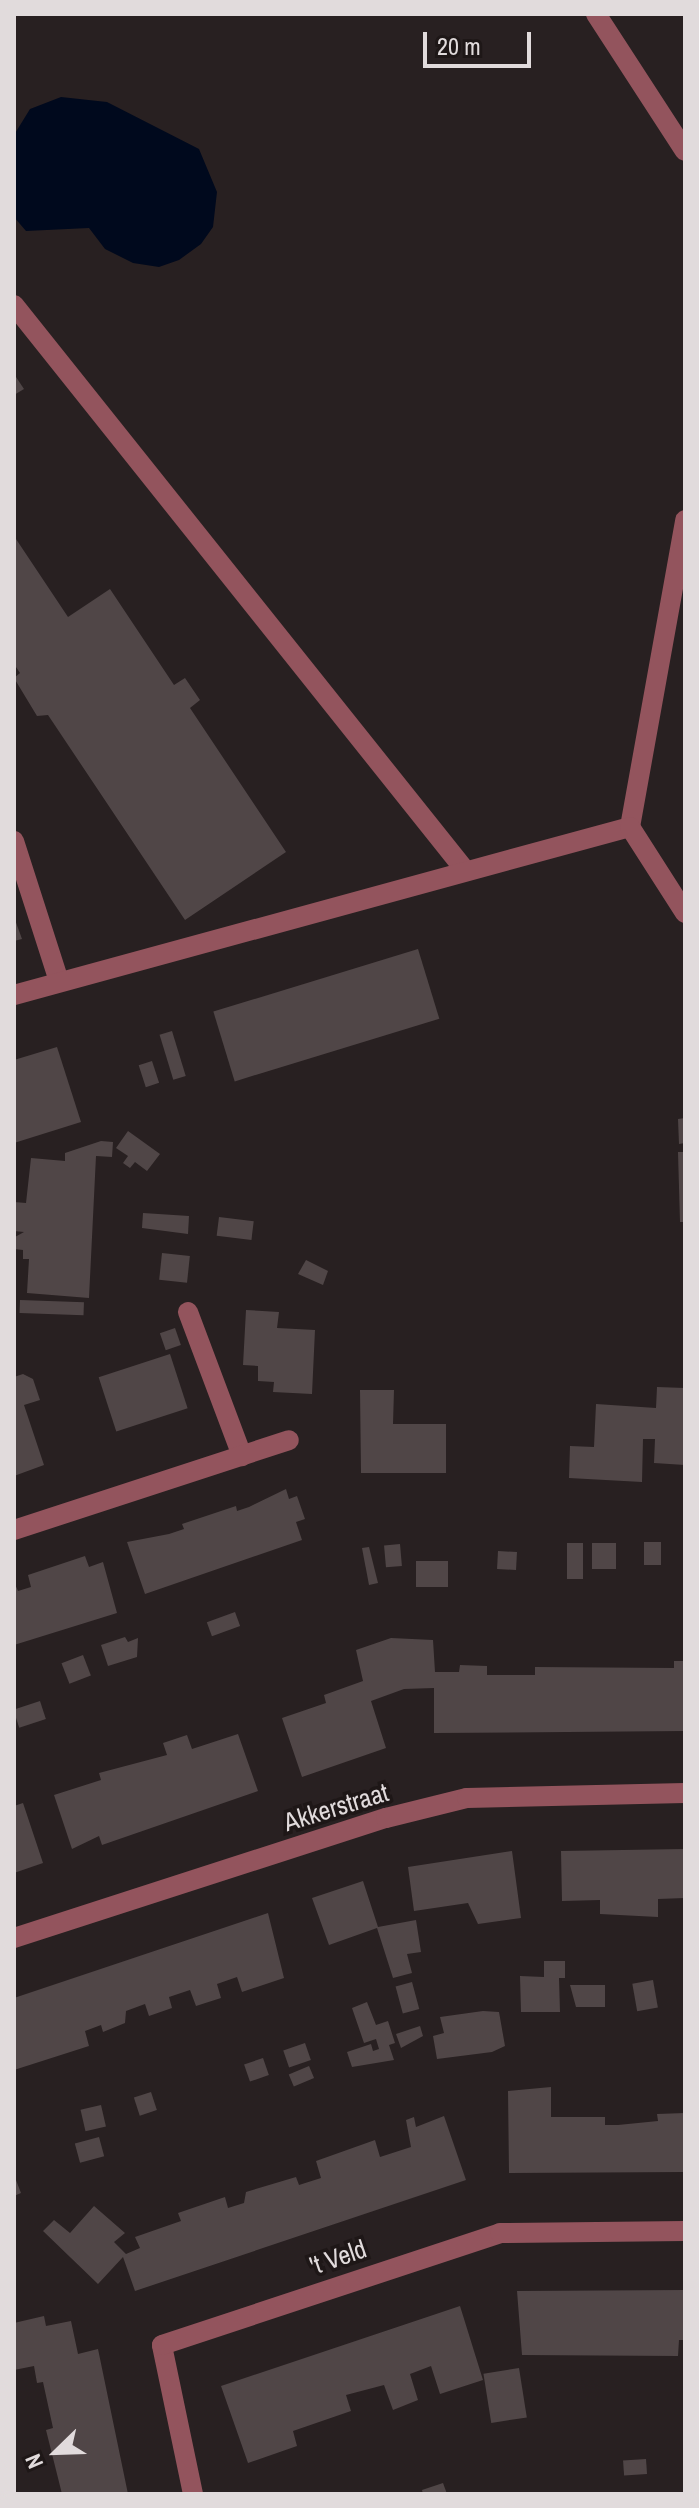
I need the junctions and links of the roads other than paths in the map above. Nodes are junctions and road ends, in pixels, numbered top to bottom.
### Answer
1 (598, 15) edge
2 (685, 151) edge
3 (14, 305) edge
4 (685, 520) edge
5 (630, 827) junction
6 (14, 841) edge
7 (464, 869) junction
8 (685, 913) edge
9 (59, 981) junction
10 (14, 995) edge
11 (188, 1312) dead end
12 (289, 1440) dead end
13 (242, 1456) junction
14 (14, 1530) edge
15 (685, 1793) edge
16 (14, 1938) edge
17 (685, 2231) edge
18 (193, 2494) edge

1 - 2 street
3 - 7 street
4 - 5 street
5 - 7 street
5 - 8 street
6 - 9 street
7 - 9 street
9 - 10 street
11 - 13 street
12 - 13 street
13 - 14 street
15 - 16 street, Akkerstraat
17 - 18 street, 't Veld

